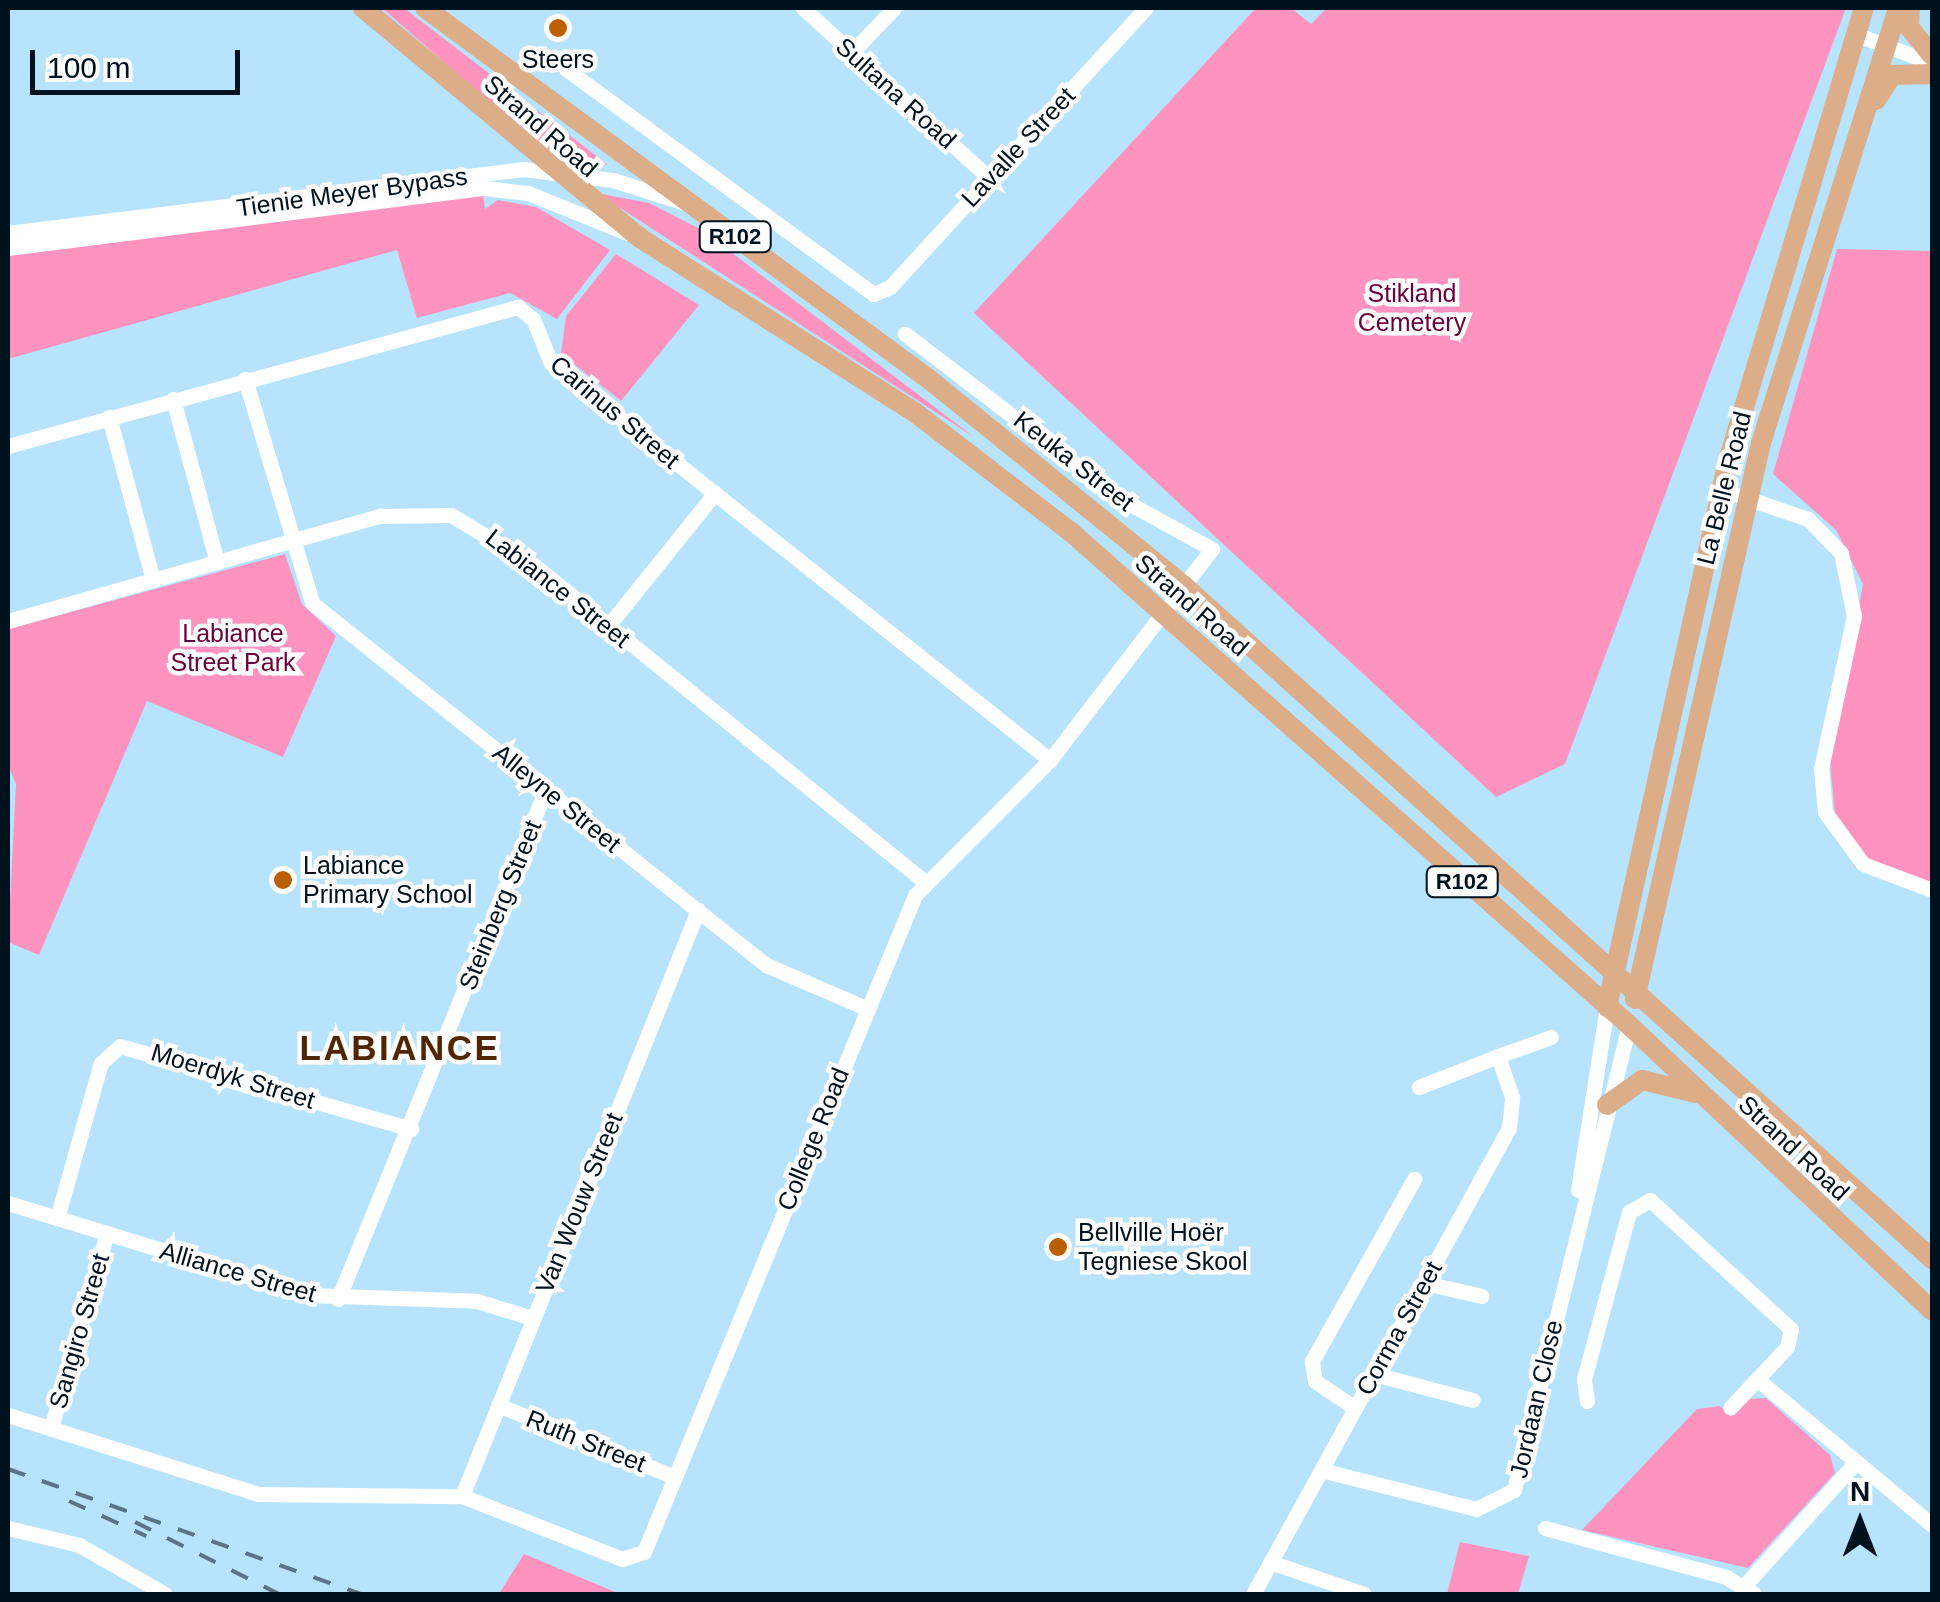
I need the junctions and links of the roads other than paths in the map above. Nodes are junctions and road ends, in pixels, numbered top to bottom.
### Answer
1 (363, 8) edge
2 (425, 8) edge
3 (804, 8) edge
4 (894, 8) edge
5 (1146, 8) edge
6 (1864, 8) edge
7 (1898, 8) edge
8 (1910, 8) edge
9 (1855, 34) junction
10 (1885, 44) junction
11 (852, 52) junction
12 (1932, 56) edge
13 (1932, 63) edge
14 (566, 69) dead end
15 (1932, 74) edge
16 (1857, 122) junction
17 (550, 171) junction
18 (989, 178) junction
19 (692, 206) junction
20 (8, 232) edge
21 (640, 238) junction
22 (8, 248) edge
23 (905, 334) dead end
24 (245, 379) junction
25 (173, 399) junction
26 (108, 417) junction
27 (8, 446) edge
28 (1720, 490) junction
29 (715, 494) junction
30 (1747, 497) junction
31 (290, 542) junction
32 (217, 562) junction
33 (153, 580) junction
34 (1183, 585) junction
35 (1164, 612) junction
36 (8, 621) edge
37 (608, 626) junction
38 (1050, 760) junction
39 (546, 789) junction
40 (924, 882) junction
41 (1932, 890) edge
42 (698, 910) junction
43 (1614, 970) junction
44 (1636, 992) junction
45 (1607, 1008) junction
46 (868, 1009) junction
47 (1629, 1026) junction
48 (1551, 1037) dead end
49 (1498, 1056) junction
50 (1419, 1086) dead end
51 (1702, 1095) junction
52 (1607, 1105) junction
53 (411, 1129) junction
54 (1414, 1179) dead end
55 (8, 1204) edge
56 (57, 1218) junction
57 (1576, 1224) junction
58 (106, 1233) junction
59 (1932, 1258) edge
60 (1424, 1283) junction
61 (1482, 1296) dead end
62 (338, 1299) junction
63 (1932, 1311) edge
64 (532, 1318) junction
65 (1374, 1374) junction
66 (1757, 1379) junction
67 (1473, 1400) dead end
68 (1587, 1400) dead end
69 (498, 1405) junction
70 (1355, 1408) junction
71 (1730, 1408) dead end
72 (8, 1415) edge
73 (51, 1428) junction
74 (1855, 1464) junction
75 (1321, 1470) junction
76 (674, 1477) junction
77 (462, 1496) junction
78 (1932, 1525) edge
79 (8, 1528) edge
80 (1545, 1528) dead end
81 (1270, 1562) junction
82 (134, 1576) junction
83 (1749, 1590) edge
84 (127, 1594) edge
85 (165, 1594) edge
86 (1253, 1594) edge
87 (1364, 1594) edge

1 - 17 main road, Strand Road / R102
2 - 19 main road, Strand Road / R102
3 - 11 street, Sultana Road
4 - 11 street
5 - 18 street, Lavalle Street
6 - 9 main road, La Belle Road
7 - 10 main road, La Belle Road
8 - 12 main road
9 - 10 street
9 - 28 main road, La Belle Road
10 - 13 street
10 - 16 main road, La Belle Road
11 - 18 street, Sultana Road
14 - 18 street, Lavalle Street
15 - 16 main road
16 - 30 main road, La Belle Road
17 - 19 street, Tienie Meyer Bypass
17 - 20 street, Tienie Meyer Bypass
17 - 21 main road, Strand Road / R102
19 - 34 main road, Strand Road / R102
21 - 22 street, Tienie Meyer Bypass
21 - 35 main road, Strand Road / R102
23 - 34 street, Keuka Street
24 - 25 street, Carinus Street
24 - 29 street, Carinus Street
24 - 31 street, Alleyne Street
25 - 26 street, Carinus Street
25 - 32 street
26 - 27 street, Carinus Street
26 - 33 street
28 - 30 street
28 - 43 main road, La Belle Road
29 - 37 street
29 - 38 street, Carinus Street
30 - 41 street
30 - 44 main road, La Belle Road
31 - 32 street, Labiance Street
31 - 37 street, Labiance Street
31 - 39 street, Alleyne Street
32 - 33 street, Labiance Street
33 - 36 street, Labiance Street
34 - 35 street, College Road
34 - 43 main road, Strand Road / R102
35 - 38 street, College Road
35 - 45 main road, Strand Road / R102
37 - 40 street, Labiance Street
38 - 40 street, College Road
39 - 42 street, Alleyne Street
39 - 53 street, Steinberg Street
40 - 46 street, College Road
42 - 46 street, Alleyne Street
42 - 64 street, Van Wouw Street
43 - 44 main road, Strand Road / R102
43 - 45 main road, La Belle Road
44 - 47 main road, La Belle Road
44 - 59 main road, Strand Road / R102
45 - 47 main road, Strand Road / R102
45 - 57 street, Jordaan Close
46 - 76 street, College Road
47 - 51 main road, Strand Road / R102
47 - 52 street, Jordaan Close
48 - 49 street
49 - 50 street
49 - 60 street, Corma Street
51 - 52 main road
51 - 63 main road, Strand Road / R102
52 - 57 street, Jordaan Close
53 - 56 street, Moerdyk Street
53 - 62 street, Steinberg Street
54 - 70 street
55 - 56 street, Alliance Street
56 - 58 street, Alliance Street
57 - 75 street, Jordaan Close
58 - 62 street, Alliance Street
58 - 73 street, Sangiro Street
60 - 61 street
60 - 65 street, Corma Street
62 - 64 street, Alliance Street
64 - 69 street, Van Wouw Street
65 - 67 street
65 - 70 street, Corma Street
66 - 68 street
66 - 71 street
66 - 74 street
69 - 76 street, Ruth Street
69 - 77 street, Van Wouw Street
70 - 75 street, Corma Street
72 - 73 street
73 - 77 street
74 - 78 street
74 - 83 street
75 - 81 street, Corma Street
76 - 77 street, College Road
79 - 82 street
80 - 83 street
81 - 86 street, Corma Street
81 - 87 street
82 - 84 street
82 - 85 street

